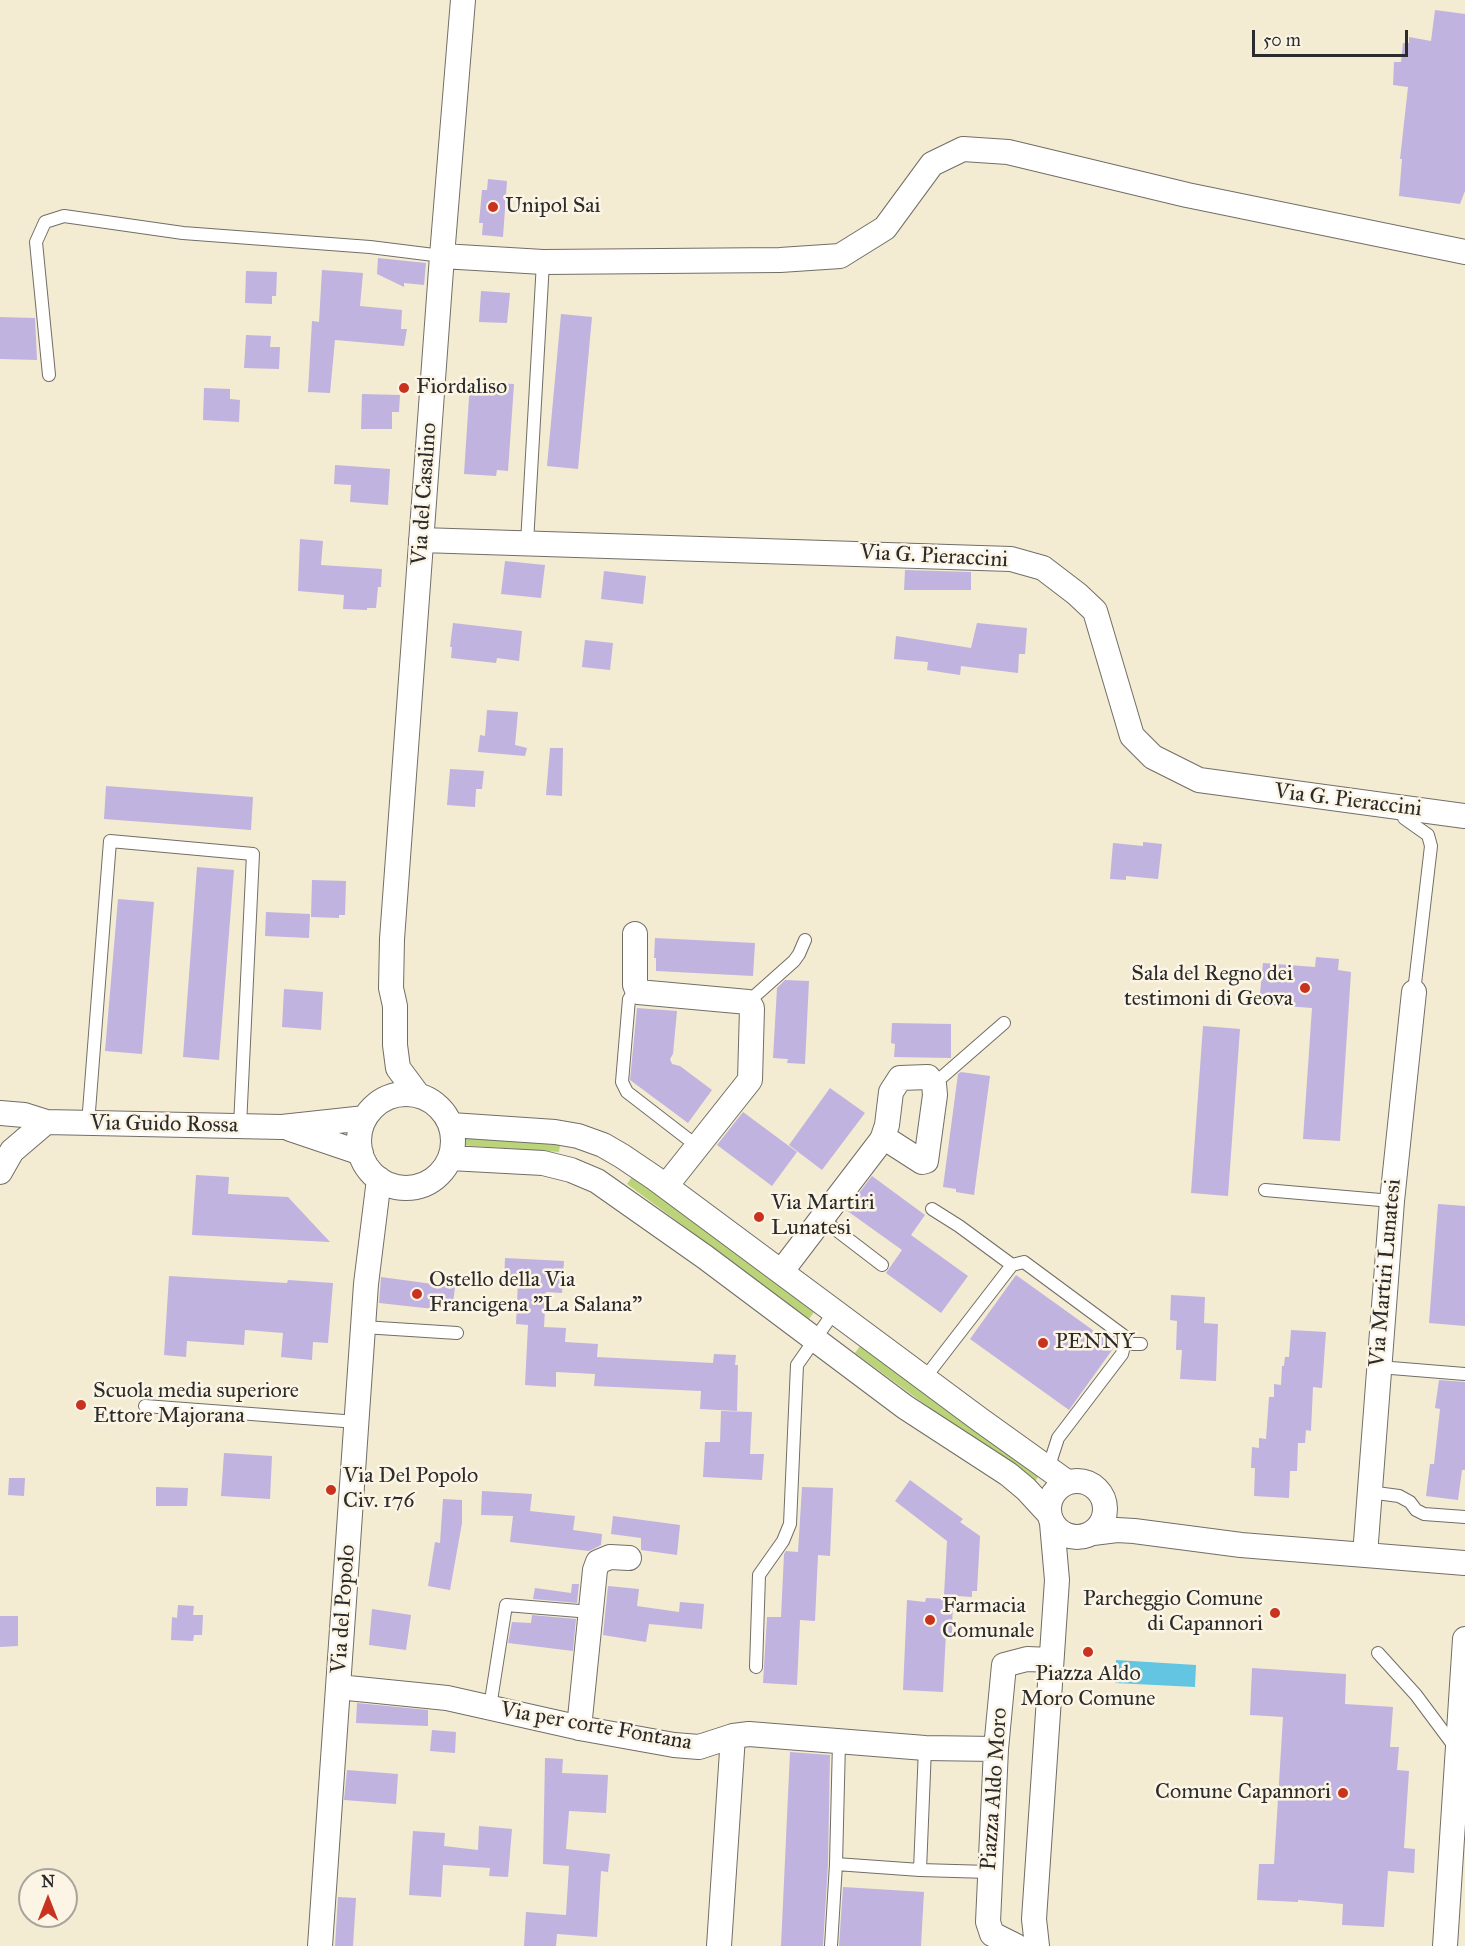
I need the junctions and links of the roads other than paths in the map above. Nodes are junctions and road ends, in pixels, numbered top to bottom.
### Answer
1 (462, 0) edge
2 (1465, 252) edge
3 (442, 256) junction
4 (543, 261) junction
5 (49, 375) dead end
6 (421, 540) junction
7 (527, 543) junction
8 (1404, 808) junction
9 (1465, 816) edge
10 (635, 934) dead end
11 (805, 940) dead end
12 (391, 988) junction
13 (637, 988) junction
14 (1414, 992) joint
15 (748, 1002) junction
16 (1004, 1023) dead end
17 (934, 1084) junction
18 (418, 1095) junction
19 (388, 1097) junction
20 (0, 1113) edge
21 (364, 1118) junction
22 (46, 1122) junction
23 (88, 1124) junction
24 (451, 1125) junction
25 (240, 1126) junction
26 (282, 1127) junction
27 (883, 1137) junction
28 (698, 1146) junction
29 (615, 1152) junction
30 (360, 1153) junction
31 (450, 1158) junction
32 (0, 1172) edge
33 (379, 1179) junction
34 (597, 1181) junction
35 (666, 1186) junction
36 (414, 1188) junction
37 (1265, 1190) dead end
38 (1392, 1201) junction
39 (932, 1209) dead end
40 (822, 1219) junction
41 (371, 1235) junction
42 (882, 1265) dead end
43 (1012, 1265) junction
44 (781, 1272) junction
45 (834, 1312) junction
46 (363, 1327) junction
47 (457, 1333) dead end
48 (816, 1339) junction
49 (1125, 1344) junction
50 (1141, 1344) dead end
51 (1379, 1367) junction
52 (1465, 1374) edge
53 (924, 1379) junction
54 (145, 1406) dead end
55 (357, 1422) junction
56 (1058, 1475) junction
57 (1369, 1492) junction
58 (1105, 1501) junction
59 (1465, 1517) edge
60 (1051, 1518) junction
61 (1158, 1534) junction
62 (1089, 1535) junction
63 (1365, 1555) junction
64 (629, 1558) dead end
65 (1465, 1563) edge
66 (1057, 1580) junction
67 (591, 1612) junction
68 (1465, 1638) edge
69 (1378, 1653) dead end
70 (1052, 1660) junction
71 (756, 1667) dead end
72 (339, 1687) junction
73 (490, 1707) junction
74 (579, 1728) junction
75 (733, 1736) junction
76 (839, 1742) junction
77 (925, 1748) junction
78 (996, 1749) junction
79 (1457, 1751) junction
80 (836, 1864) junction
81 (920, 1870) junction
82 (989, 1872) junction
83 (320, 1946) edge
84 (719, 1946) edge
85 (831, 1946) edge
86 (1016, 1946) edge
87 (1037, 1946) edge
88 (1445, 1946) edge

1 - 3 street, Via del Casalino
2 - 4 street
3 - 4 street
3 - 5 lane
3 - 6 street, Via del Casalino
4 - 7 lane
6 - 7 street, Via G. Pieraccini
6 - 12 street, Via del Casalino
7 - 8 street, Via G. Pieraccini
8 - 9 street, Via G. Pieraccini
8 - 14 lane
10 - 13 street
11 - 15 lane
12 - 18 street, Via del Casalino
12 - 19 street, Via del Casalino
13 - 15 street
13 - 28 lane
14 - 38 street, Via Martiri Lunatesi
15 - 28 street
16 - 17 lane
17 - 27 street
17 - 27 street
18 - 19 street
18 - 24 street
19 - 21 street
20 - 22 street, Via Guido Rossa
21 - 26 street, Via Guido Rossa
21 - 30 street
22 - 23 street, Via Guido Rossa
22 - 32 street
23 - 25 street, Via Guido Rossa
23 - 25 lane
24 - 29 street
24 - 31 street
25 - 26 street, Via Guido Rossa
26 - 30 street, Via Guido Rossa
27 - 40 street
28 - 35 street
29 - 34 street
29 - 35 street
30 - 33 street
31 - 34 street
31 - 36 street
33 - 36 street
33 - 41 street, Via del Popolo
34 - 48 street
35 - 44 street
36 - 41 street, Via del Popolo
37 - 38 lane
38 - 51 street, Via Martiri Lunatesi
39 - 43 lane
40 - 42 lane
40 - 44 street
41 - 46 street, Via del Popolo
43 - 49 lane
43 - 53 lane
44 - 45 street
45 - 48 lane
45 - 53 street
46 - 47 lane
46 - 55 street, Via del Popolo
48 - 60 street
48 - 71 lane
49 - 50 lane
49 - 56 lane
51 - 52 lane
51 - 57 street, Via Martiri Lunatesi
53 - 56 street
54 - 55 lane
55 - 72 street, Via del Popolo
56 - 58 street
56 - 60 street
57 - 59 lane
57 - 63 street, Via Martiri Lunatesi
58 - 61 street
58 - 62 street
60 - 62 street
60 - 66 street
61 - 62 street
61 - 63 street
62 - 66 street
63 - 65 street
64 - 67 street
66 - 70 street
67 - 73 lane
67 - 74 street
68 - 79 street
69 - 79 lane
70 - 78 street, Piazza Aldo Moro
70 - 87 street
72 - 73 street, Via per corte Fontana
72 - 83 street, Via del Popolo
73 - 74 street, Via per corte Fontana
74 - 75 street, Via per corte Fontana
75 - 76 street, Via per corte Fontana
75 - 84 street
76 - 77 street, Via per corte Fontana
76 - 80 lane
77 - 78 street, Via per corte Fontana
77 - 81 lane
78 - 82 street, Piazza Aldo Moro
79 - 88 street
80 - 81 lane
80 - 85 lane
81 - 82 lane
82 - 86 street, Piazza Aldo Moro

